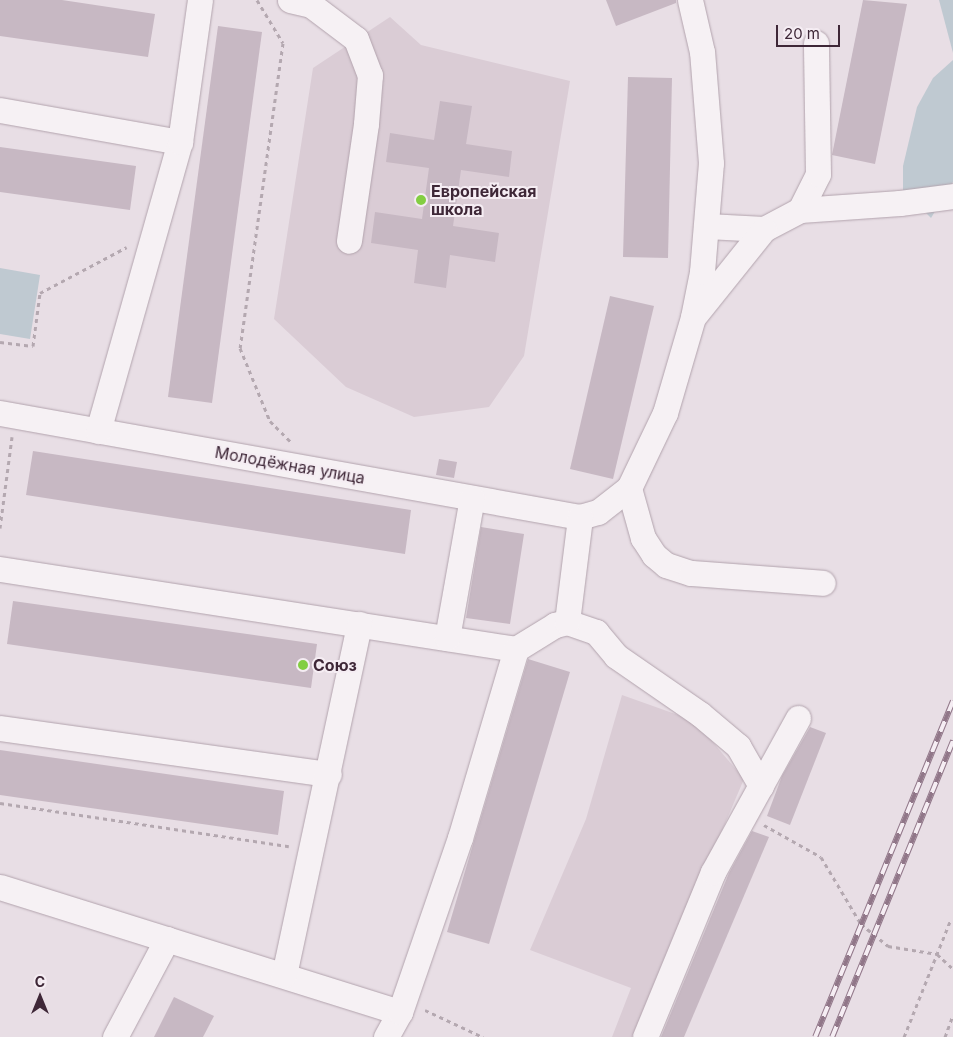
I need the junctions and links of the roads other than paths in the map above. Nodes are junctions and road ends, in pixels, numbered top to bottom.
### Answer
1 (200, 0) edge
2 (290, 0) edge
3 (690, 0) edge
4 (816, 43) dead end
5 (0, 110) edge
6 (180, 142) junction
7 (953, 196) edge
8 (800, 210) junction
9 (707, 226) junction
10 (764, 229) junction
11 (349, 241) dead end
12 (693, 317) junction
13 (8, 414) edge
14 (98, 431) junction
15 (629, 488) junction
16 (472, 498) junction
17 (580, 517) junction
18 (0, 569) edge
19 (823, 584) dead end
20 (568, 622) junction
21 (359, 624) junction
22 (447, 638) junction
23 (516, 649) junction
24 (798, 718) dead end
25 (0, 728) edge
26 (329, 774) junction
27 (760, 786) junction
28 (0, 887) edge
29 (167, 939) junction
30 (284, 975) junction
31 (402, 1006) junction
32 (115, 1037) edge
33 (386, 1037) edge
34 (645, 1037) edge

1 - 6 street
2 - 11 street
3 - 9 street
4 - 8 street
5 - 6 street
6 - 14 street
7 - 8 street
8 - 10 street
9 - 10 street
9 - 12 street
10 - 12 street
12 - 15 street
13 - 14 street, Молодёжная улица
14 - 16 street, Молодёжная улица
15 - 17 street
15 - 19 street
16 - 17 street, Молодёжная улица
16 - 22 street
17 - 20 street
18 - 21 street
20 - 23 street
20 - 27 street
21 - 22 street
21 - 26 street
22 - 23 street
23 - 31 street
24 - 27 street
25 - 26 street
26 - 30 street
27 - 34 street
28 - 29 street
29 - 30 street
29 - 32 street
30 - 31 street
31 - 33 street

